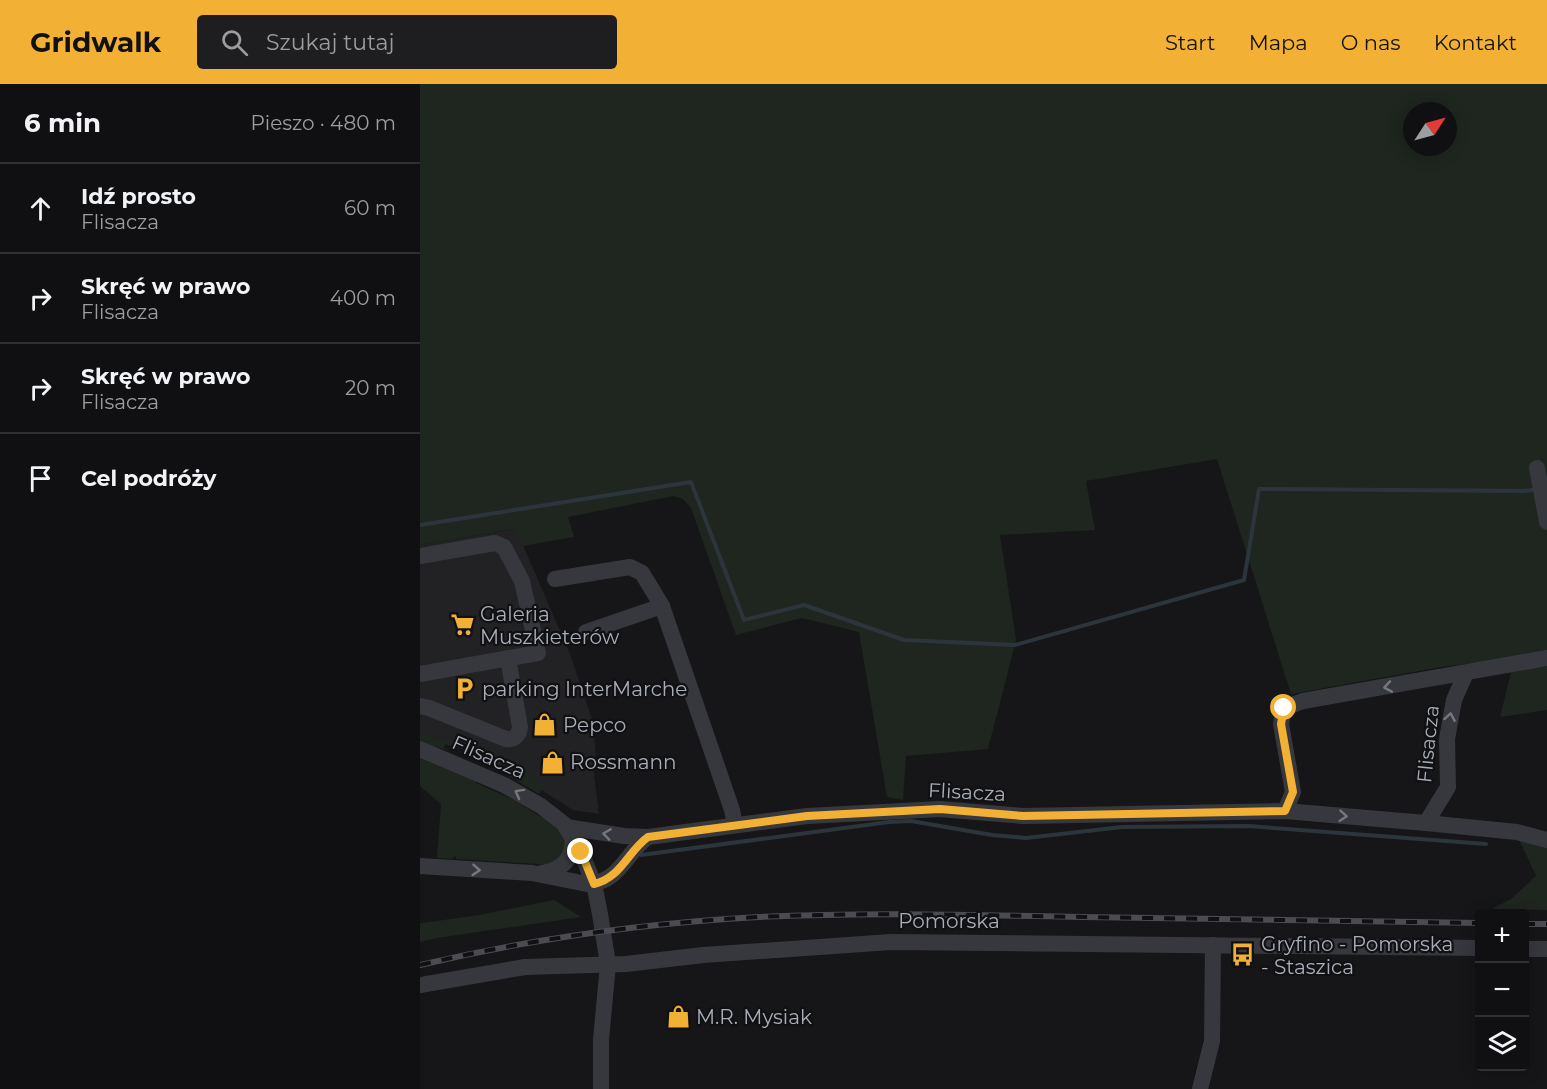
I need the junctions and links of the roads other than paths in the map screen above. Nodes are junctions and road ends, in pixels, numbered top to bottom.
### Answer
1 (1537, 468) dead end
2 (1547, 522) edge
3 (420, 556) edge
4 (555, 579) dead end
5 (662, 606) junction
6 (586, 632) dead end
7 (508, 658) junction
8 (1547, 658) edge
9 (1466, 673) junction
10 (420, 674) edge
11 (420, 705) edge
12 (420, 749) edge
13 (1285, 811) junction
14 (1426, 822) junction
15 (735, 825) junction
16 (569, 832) junction
17 (648, 837) junction
18 (1547, 840) edge
19 (420, 866) edge
20 (532, 873) junction
21 (594, 884) junction
22 (1213, 945) junction
23 (1475, 948) edge
24 (1529, 949) edge
25 (1547, 949) edge
26 (608, 964) junction
27 (420, 985) edge
28 (601, 1089) edge
29 (1200, 1089) edge

1 - 2 street
3 - 7 street
4 - 5 street
5 - 6 street
5 - 15 street
7 - 10 street
7 - 11 street
8 - 9 street
9 -> 13 street, Flisacza
14 -> 9 street, Flisacza
16 -> 12 street, Flisacza
13 -> 14 street, Flisacza
13 - 15 street, Flisacza
14 - 18 street
15 - 17 street, Flisacza
17 -> 16 street, Flisacza
16 - 20 street
16 - 21 street, Flisacza
17 - 21 street
19 -> 20 street
20 - 21 street
21 - 26 street, Flisacza
22 - 23 street, Pomorska
22 - 26 street, Pomorska
22 - 29 street
24 - 25 street
26 - 27 street, Pomorska
26 - 28 street, Flisacza

